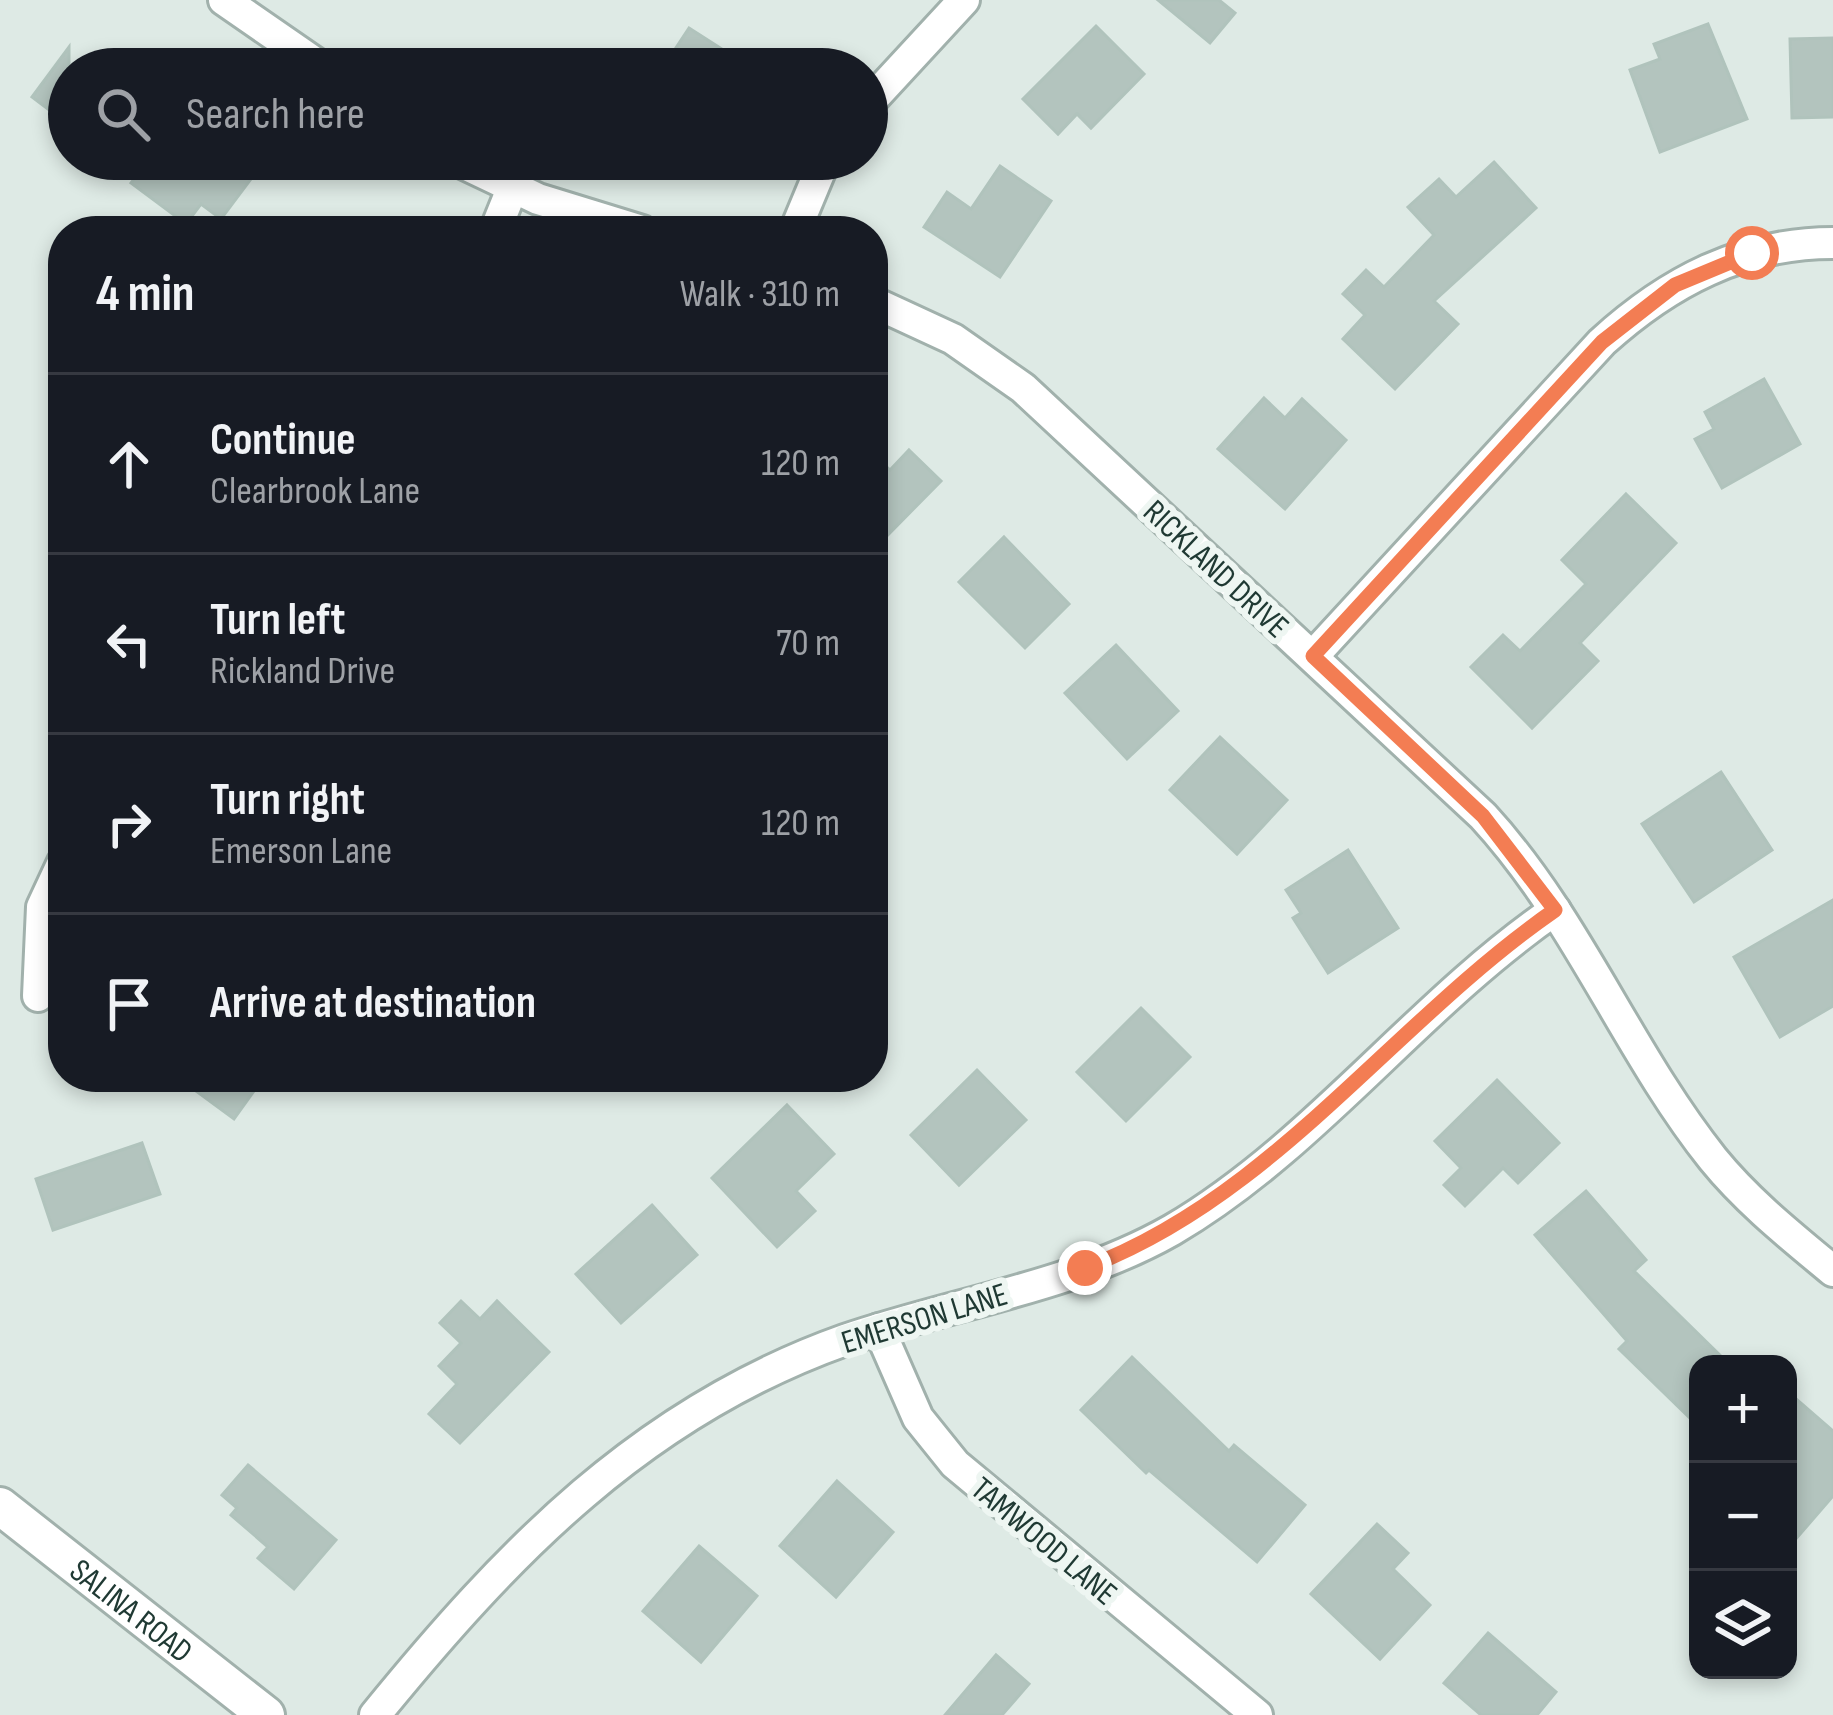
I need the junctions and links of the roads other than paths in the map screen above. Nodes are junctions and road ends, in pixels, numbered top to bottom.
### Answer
1 (224, 0) edge
2 (964, 0) edge
3 (294, 48) edge
4 (888, 82) edge
5 (495, 180) edge
6 (816, 180) edge
7 (512, 189) junction
8 (501, 216) edge
9 (596, 216) edge
10 (801, 216) edge
11 (1833, 243) edge
12 (888, 309) edge
13 (1313, 656) junction
14 (48, 894) edge
15 (1555, 910) junction
16 (38, 996) dead end
17 (1833, 1271) edge
18 (879, 1329) junction
19 (0, 1506) edge
20 (266, 1715) edge
21 (375, 1715) edge
22 (1257, 1715) edge

1 - 3 street
2 - 4 street
5 - 7 street
6 - 10 street
7 - 8 street
7 - 9 street
11 - 13 street
12 - 13 street, RICKLAND DRIVE
13 - 15 street, RICKLAND DRIVE
14 - 16 street
15 - 17 street, RICKLAND DRIVE
15 - 18 street, EMERSON LANE
18 - 21 street, EMERSON LANE
18 - 22 street, TAMWOOD LANE
19 - 20 street, SALINA ROAD

